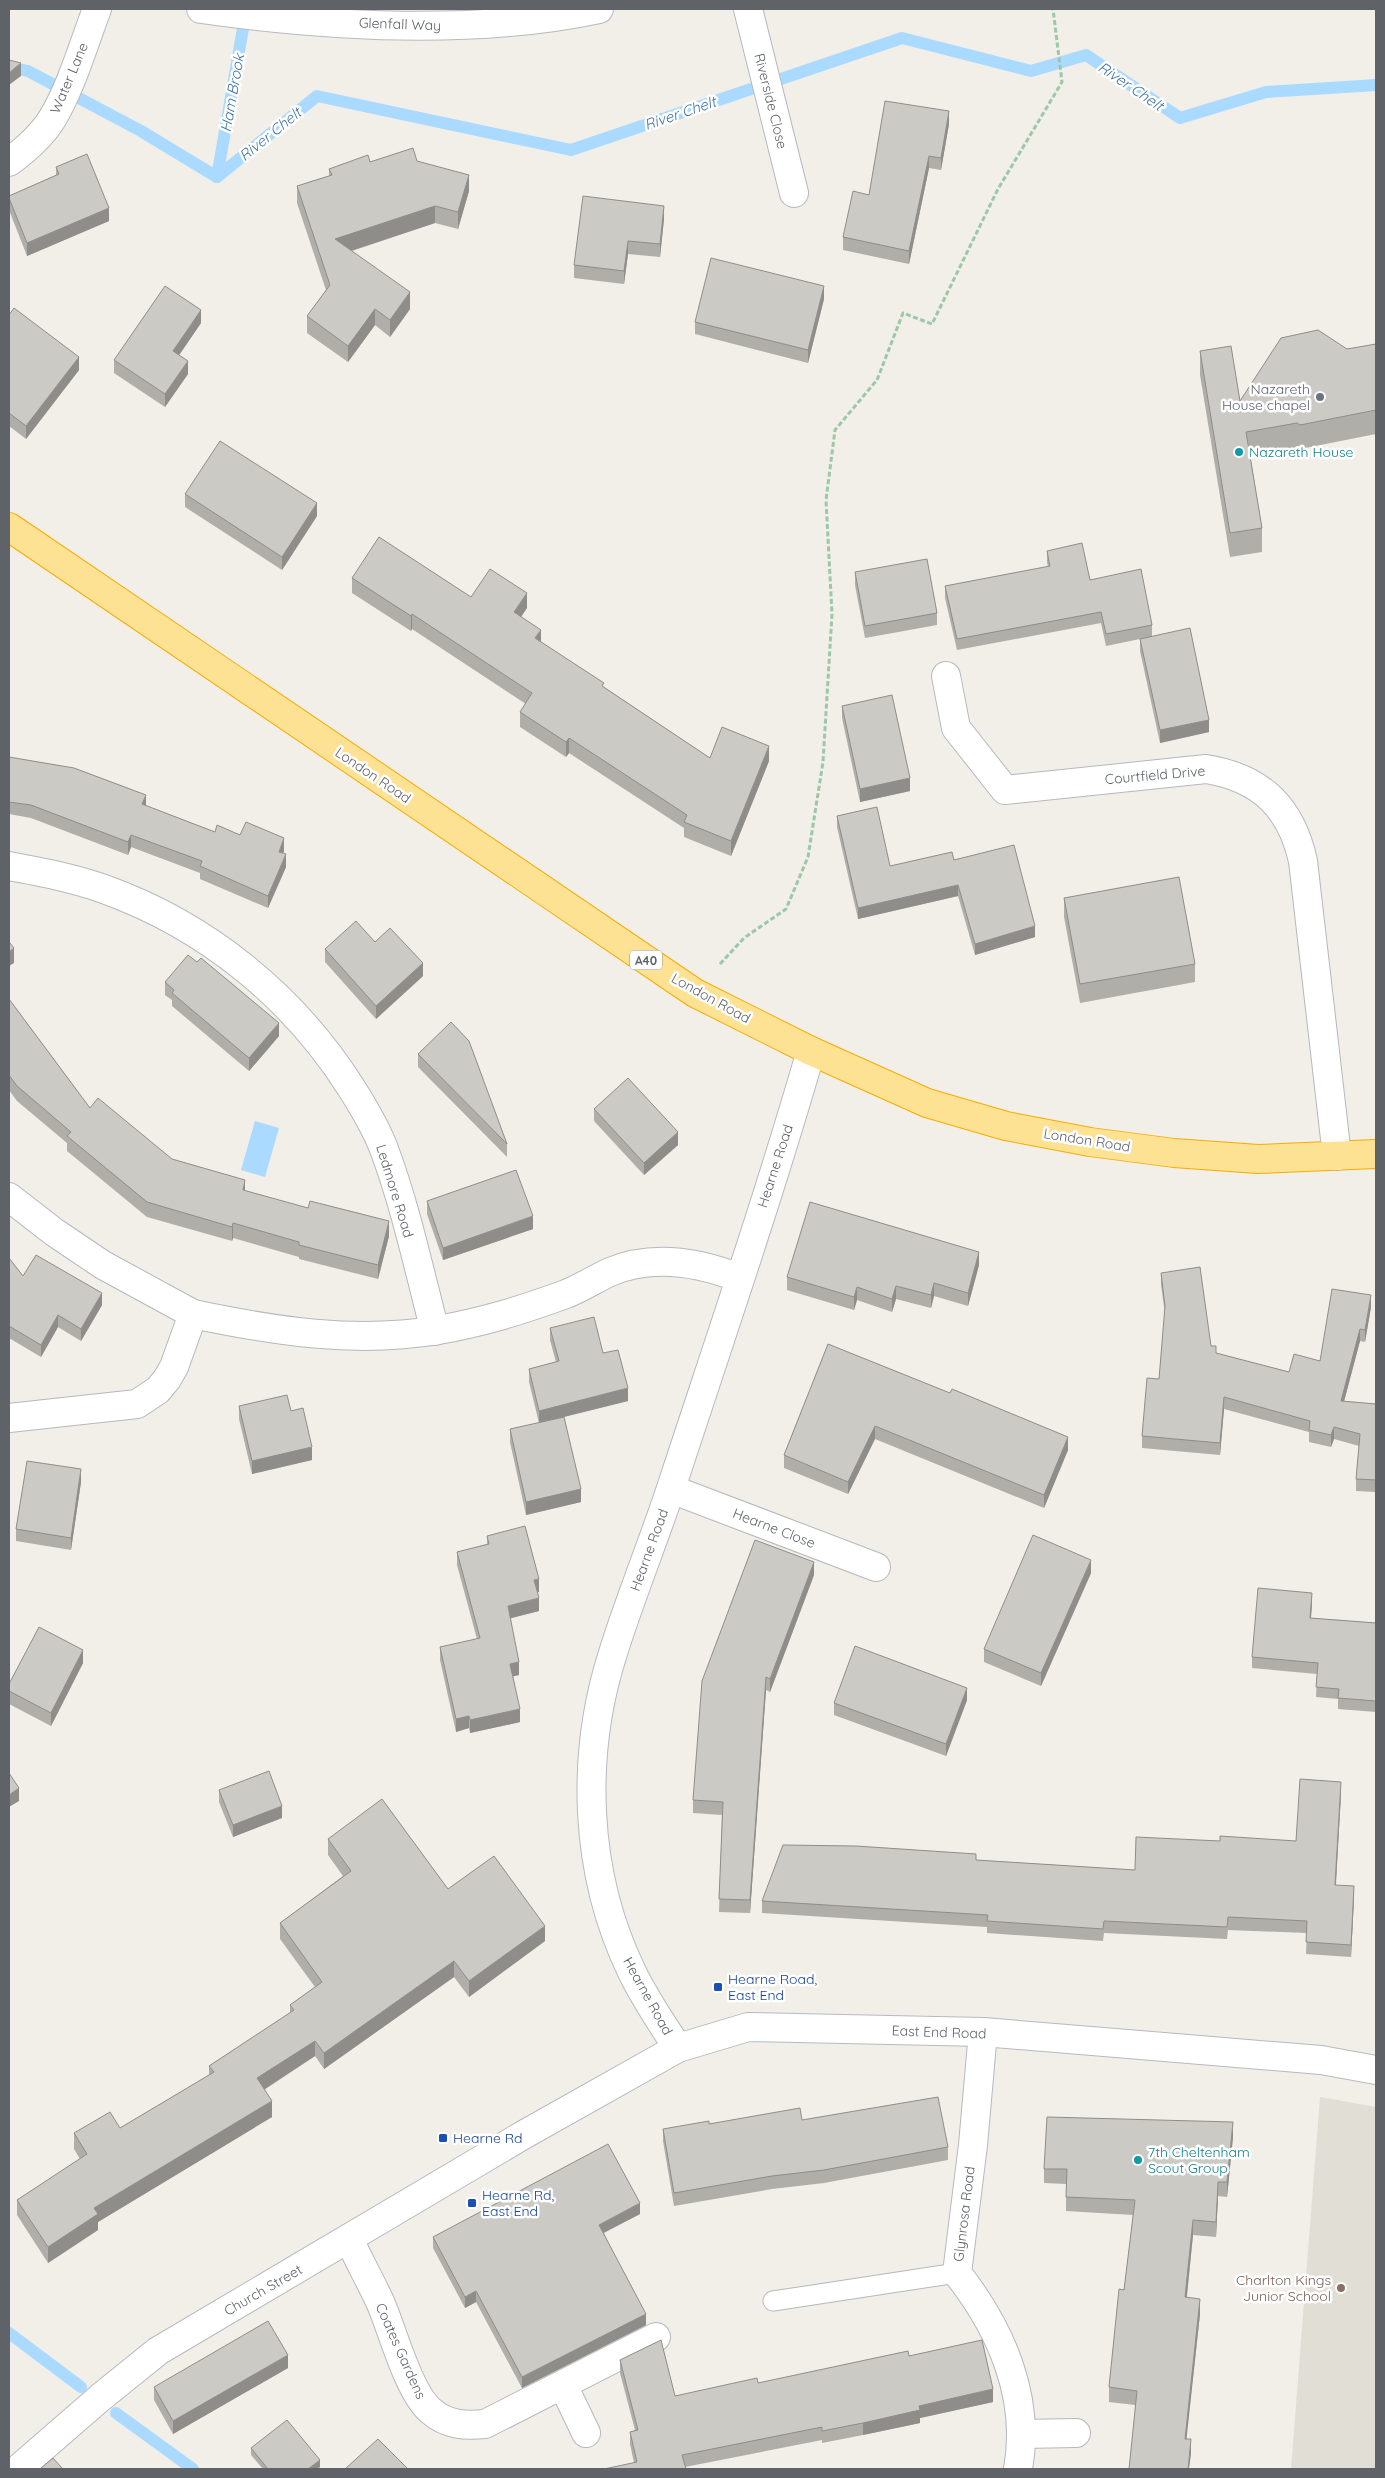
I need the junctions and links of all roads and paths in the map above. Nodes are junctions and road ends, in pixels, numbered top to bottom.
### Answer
1 (97, 9) edge
2 (201, 9) edge
3 (599, 9) edge
4 (748, 9) edge
5 (1053, 9) edge
6 (9, 162) edge
7 (794, 193) dead end
8 (9, 527) edge
9 (946, 676) dead end
10 (9, 866) edge
11 (695, 993) junction
12 (811, 1051) junction
13 (1376, 1154) edge
14 (1337, 1156) junction
15 (9, 1197) edge
16 (739, 1278) junction
17 (193, 1314) junction
18 (435, 1331) junction
19 (9, 1418) edge
20 (671, 1489) junction
21 (876, 1567) dead end
22 (983, 2032) junction
23 (678, 2048) junction
24 (1376, 2070) edge
25 (525, 2134) joint
26 (349, 2239) junction
27 (957, 2273) junction
28 (772, 2301) dead end
29 (656, 2337) dead end
30 (563, 2385) junction
31 (586, 2433) dead end
32 (1076, 2433) dead end
33 (1021, 2434) junction
34 (18, 2469) edge
35 (1018, 2469) edge

1 - 6 street, Water Lane
2 - 3 street, Glenfall Way
4 - 7 street, Riverside Close
5 - 11 path
8 - 11 highway, London Road / A40
9 - 14 street, Courtfield Drive
10 - 18 street, Ledmore Road
11 - 12 highway, London Road / A40
12 - 14 highway, London Road / A40
12 - 16 street, Hearne Road
13 - 14 highway, London Road / A40
15 - 17 street
16 - 18 street
16 - 20 street, Hearne Road
17 - 18 street
17 - 19 street
20 - 21 street, Hearne Close
20 - 23 street, Hearne Road
22 - 23 street, East End Road
22 - 24 street, East End Road
22 - 27 street, Glynrosa Road
23 - 25 street, East End Road
25 - 26 street, Church Street
26 - 30 street, Coates Gardens
26 - 34 street, Church Street
27 - 28 lane
27 - 33 street, Glynrosa Road
29 - 30 street, Coates Gardens
30 - 31 street
32 - 33 street
33 - 35 street, Glynrosa Road

